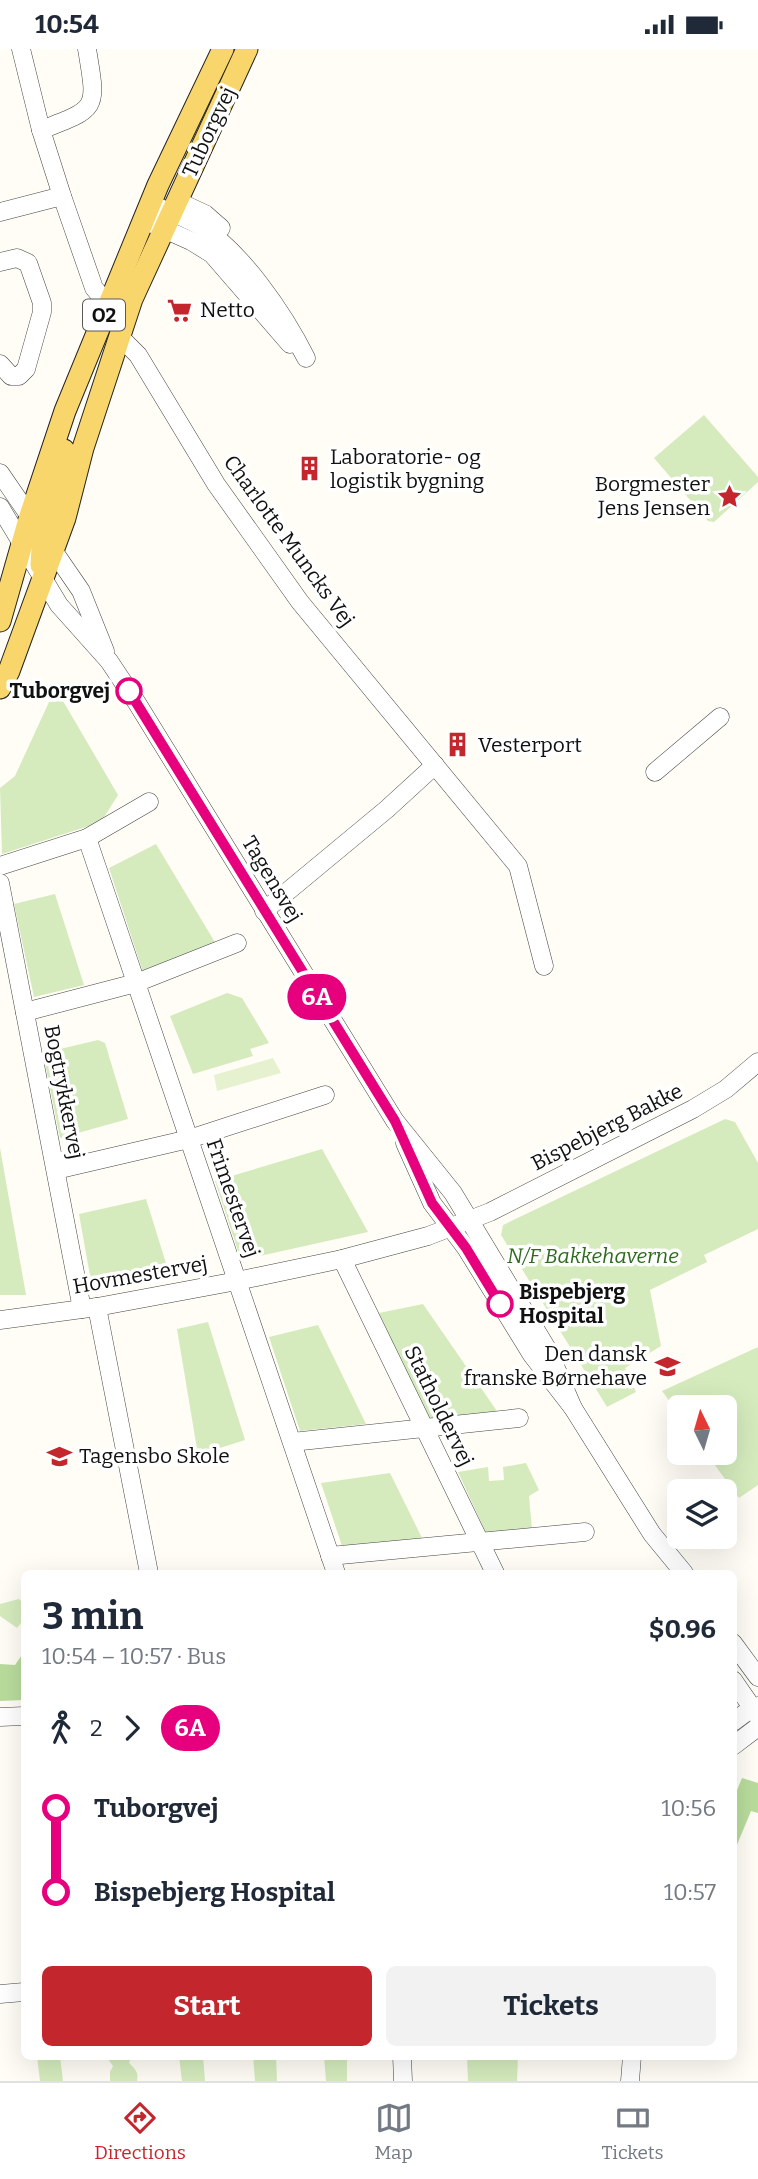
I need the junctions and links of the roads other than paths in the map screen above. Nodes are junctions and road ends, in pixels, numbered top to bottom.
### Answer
1 (21, 49) edge
2 (87, 49) edge
3 (247, 49) edge
4 (216, 52) edge
5 (41, 129) junction
6 (62, 197) junction
7 (0, 212) edge
8 (147, 212) junction
9 (171, 214) junction
10 (0, 262) edge
11 (108, 305) junction
12 (119, 336) junction
13 (89, 351) junction
14 (0, 364) edge
15 (0, 473) edge
16 (0, 507) edge
17 (30, 516) junction
18 (48, 542) junction
19 (22, 544) junction
20 (44, 578) junction
21 (0, 621) edge
22 (109, 661) junction
23 (4, 680) edge
24 (720, 717) dead end
25 (435, 765) junction
26 (655, 772) dead end
27 (149, 802) dead end
28 (87, 838) junction
29 (0, 866) edge
30 (0, 883) edge
31 (264, 911) junction
32 (237, 943) dead end
33 (544, 966) dead end
34 (136, 983) junction
35 (25, 1012) junction
36 (758, 1062) edge
37 (324, 1094) dead end
38 (395, 1121) junction
39 (189, 1139) junction
40 (56, 1170) junction
41 (470, 1220) junction
42 (450, 1228) junction
43 (342, 1259) junction
44 (237, 1281) junction
45 (90, 1308) junction
46 (0, 1320) edge
47 (573, 1408) junction
48 (519, 1418) dead end
49 (424, 1427) junction
50 (292, 1442) junction
51 (585, 1532) dead end
52 (652, 1534) junction
53 (480, 1542) junction
54 (333, 1565) edge
55 (148, 1570) edge
56 (494, 1570) edge
57 (669, 1570) edge
58 (682, 1570) edge
59 (737, 1648) edge
60 (758, 1677) edge
61 (737, 1685) edge
62 (756, 1710) edge
63 (21, 1716) edge
64 (0, 1717) edge
65 (737, 1719) edge
66 (758, 1727) edge
67 (737, 1744) edge
68 (21, 1992) edge
69 (0, 1994) edge
70 (402, 2060) edge
71 (632, 2060) edge
72 (403, 2081) edge
73 (630, 2081) edge

1 - 5 street
2 - 5 street
3 - 9 main road, Tuborgvej / O2
4 - 8 main road, Tuborgvej / O2
5 - 6 street
6 - 7 street
6 - 11 street
8 - 9 street
8 - 11 main road, Tuborgvej / O2
9 - 9 street
9 - 12 main road, Tuborgvej / O2
10 - 14 street
11 - 13 main road, Tuborgvej / O2
12 - 18 main road, Tuborgvej / O2
12 - 25 street, Charlotte Muncks Vej
13 - 17 main road, Tuborgvej / O2
13 - 18 main road
15 - 17 street, Tagensvej
16 - 19 street, Tagensvej
17 - 18 street, Tagensvej
17 - 19 main road, Tuborgvej / O2
18 - 20 main road
18 - 22 street, Tagensvej
19 - 20 street, Tagensvej
19 - 21 main road, Tuborgvej / O2
20 - 22 street, Tagensvej
20 - 23 main road
22 - 31 street, Tagensvej
24 - 26 street
25 - 31 street
25 - 33 street, Charlotte Muncks Vej
27 - 28 street
28 - 29 street
28 - 34 street, Frimestervej
30 - 35 street, Bogtrykkervej
31 - 38 street, Tagensvej
32 - 34 street
34 - 35 street
34 - 39 street, Frimestervej
35 - 40 street, Bogtrykkervej
36 - 41 street, Bispebjerg Bakke
37 - 39 street
38 - 41 street, Tagensvej
38 - 42 street, Tagensvej
39 - 40 street
39 - 44 street, Frimestervej
40 - 45 street, Bogtrykkervej
41 - 42 street, Bispebjerg Bakke
41 - 47 street, Tagensvej
42 - 43 street, Hovmestervej
42 - 47 street, Tagensvej
43 - 44 street, Hovmestervej
43 - 49 street, Statholdervej
44 - 45 street, Hovmestervej
44 - 50 street, Frimestervej
45 - 46 street, Hovmestervej
45 - 55 street, Bogtrykkervej
47 - 52 street, Tagensvej
48 - 49 street
49 - 50 street
49 - 53 street, Statholdervej
50 - 54 street, Frimestervej
51 - 53 street
52 - 57 street, Tagensvej
52 - 58 street, Tagensvej
53 - 54 street
53 - 56 street, Statholdervej
59 - 60 street
61 - 62 street
62 - 65 street
63 - 64 street
66 - 67 street
68 - 69 street
70 - 72 street
71 - 73 street

